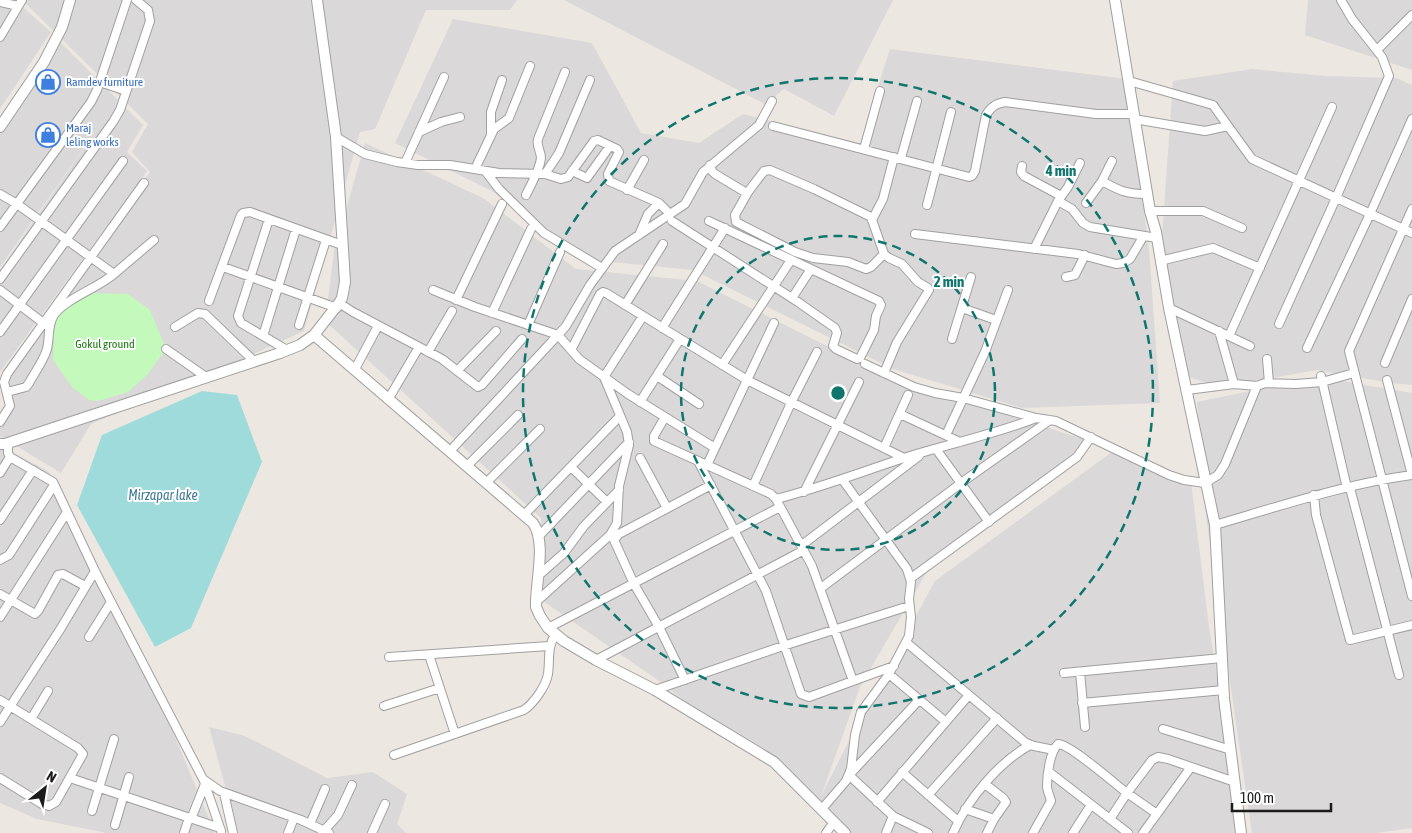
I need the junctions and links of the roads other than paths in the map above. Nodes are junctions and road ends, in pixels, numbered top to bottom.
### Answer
1 (70, 0) edge
2 (128, 0) edge
3 (136, 0) edge
4 (318, 0) edge
5 (1115, 0) edge
6 (1341, 0) edge
7 (0, 2) edge
8 (20, 3) edge
9 (1412, 15) edge
10 (0, 37) edge
11 (1377, 50) junction
12 (530, 66) dead end
13 (565, 72) dead end
14 (444, 77) dead end
15 (502, 80) dead end
16 (590, 80) dead end
17 (1129, 81) junction
18 (100, 82) junction
19 (126, 91) junction
20 (880, 91) dead end
21 (772, 101) dead end
22 (917, 102) dead end
23 (1332, 107) dead end
24 (951, 112) dead end
25 (460, 117) dead end
26 (1134, 117) junction
27 (1412, 119) edge
28 (773, 126) dead end
29 (1228, 126) junction
30 (0, 127) edge
31 (420, 132) junction
32 (491, 135) junction
33 (336, 137) junction
34 (610, 146) junction
35 (864, 149) junction
36 (898, 158) junction
37 (644, 160) dead end
38 (123, 161) dead end
39 (1112, 161) dead end
40 (405, 163) junction
41 (1080, 163) dead end
42 (710, 165) junction
43 (1022, 166) dead end
44 (937, 168) junction
45 (475, 169) junction
46 (572, 171) junction
47 (486, 172) junction
48 (535, 174) junction
49 (545, 174) junction
50 (1102, 181) junction
51 (1300, 181) junction
52 (144, 183) dead end
53 (627, 190) junction
54 (748, 192) junction
55 (0, 194) edge
56 (1147, 194) junction
57 (526, 195) dead end
58 (1336, 198) junction
59 (1059, 199) junction
60 (659, 203) junction
61 (1086, 203) dead end
62 (17, 204) junction
63 (502, 204) dead end
64 (927, 205) dead end
65 (1412, 209) edge
66 (1150, 211) junction
67 (1370, 214) junction
68 (671, 217) junction
69 (269, 219) junction
70 (872, 220) junction
71 (709, 221) dead end
72 (41, 222) junction
73 (0, 227) edge
74 (725, 228) junction
75 (1242, 228) dead end
76 (296, 229) junction
77 (530, 229) dead end
78 (1403, 229) junction
79 (1412, 233) edge
80 (915, 234) dead end
81 (639, 235) junction
82 (1143, 237) junction
83 (1157, 238) junction
84 (66, 240) junction
85 (154, 240) dead end
86 (326, 240) junction
87 (663, 244) dead end
88 (342, 245) junction
89 (714, 247) junction
90 (1034, 249) junction
91 (560, 252) dead end
92 (884, 254) junction
93 (1085, 255) junction
94 (91, 257) junction
95 (791, 260) junction
96 (1160, 261) junction
97 (223, 267) junction
98 (602, 268) junction
99 (1260, 268) junction
100 (811, 269) junction
101 (114, 274) junction
102 (250, 277) junction
103 (971, 277) dead end
104 (1066, 277) dead end
105 (0, 279) edge
106 (773, 285) junction
107 (278, 287) junction
108 (0, 290) edge
109 (433, 290) dead end
110 (1008, 290) dead end
111 (308, 297) junction
112 (792, 298) junction
113 (1412, 299) edge
114 (456, 300) junction
115 (209, 302) dead end
116 (19, 305) junction
117 (338, 305) junction
118 (625, 305) junction
119 (962, 308) junction
120 (1169, 308) junction
121 (452, 312) dead end
122 (492, 313) junction
123 (643, 316) junction
124 (996, 320) junction
125 (774, 323) dead end
126 (1279, 324) dead end
127 (46, 325) junction
128 (299, 325) dead end
129 (528, 325) junction
130 (378, 326) junction
131 (175, 327) dead end
132 (662, 328) junction
133 (496, 331) dead end
134 (1218, 331) junction
135 (0, 332) edge
136 (314, 335) junction
137 (558, 335) junction
138 (263, 336) junction
139 (1229, 336) junction
140 (680, 339) junction
141 (952, 339) dead end
142 (522, 340) dead end
143 (1250, 346) dead end
144 (418, 347) junction
145 (1307, 348) dead end
146 (166, 350) dead end
147 (571, 350) junction
148 (284, 352) junction
149 (428, 352) junction
150 (817, 352) dead end
151 (1266, 359) dead end
152 (254, 361) junction
153 (1385, 363) dead end
154 (865, 364) dead end
155 (722, 365) junction
156 (355, 369) junction
157 (457, 372) junction
158 (884, 373) junction
159 (1354, 373) junction
160 (656, 376) junction
161 (206, 377) junction
162 (604, 377) junction
163 (1321, 379) junction
164 (747, 380) junction
165 (1387, 380) dead end
166 (859, 382) dead end
167 (1269, 383) junction
168 (1234, 384) junction
169 (1257, 386) junction
170 (1187, 390) junction
171 (7, 392) junction
172 (908, 395) dead end
173 (389, 398) junction
174 (963, 398) junction
175 (640, 402) junction
176 (791, 403) junction
177 (699, 404) dead end
178 (518, 414) dead end
179 (900, 414) junction
180 (620, 416) junction
181 (665, 417) junction
182 (1036, 418) junction
183 (1050, 420) junction
184 (0, 422) edge
185 (838, 425) junction
186 (540, 430) dead end
187 (946, 435) junction
188 (1091, 437) junction
189 (629, 442) junction
190 (960, 442) junction
191 (4, 444) edge
192 (715, 448) junction
193 (884, 448) junction
194 (936, 449) junction
195 (450, 451) junction
196 (924, 452) junction
197 (10, 457) junction
198 (640, 458) dead end
199 (904, 458) junction
200 (698, 461) junction
201 (707, 465) junction
202 (467, 466) junction
203 (571, 467) junction
204 (33, 470) junction
205 (0, 473) edge
206 (1412, 475) edge
207 (842, 479) junction
208 (1382, 479) junction
209 (486, 483) junction
210 (960, 483) junction
211 (1205, 483) junction
212 (589, 484) junction
213 (54, 485) junction
214 (711, 485) junction
215 (753, 486) junction
216 (1348, 488) junction
217 (619, 490) junction
218 (804, 492) junction
219 (1314, 495) junction
220 (776, 499) junction
221 (859, 501) junction
222 (607, 502) junction
223 (780, 507) junction
224 (667, 508) junction
225 (67, 512) junction
226 (524, 515) junction
227 (0, 520) edge
228 (989, 522) junction
229 (1215, 525) junction
230 (734, 531) junction
231 (539, 536) junction
232 (886, 539) junction
233 (803, 547) junction
234 (0, 560) edge
235 (95, 571) junction
236 (757, 574) junction
237 (538, 576) junction
238 (911, 578) junction
239 (634, 584) junction
240 (85, 586) junction
241 (821, 588) junction
242 (0, 594) edge
243 (1412, 596) edge
244 (10, 601) junction
245 (111, 602) junction
246 (536, 602) junction
247 (909, 606) junction
248 (0, 617) edge
249 (1412, 625) edge
250 (660, 628) junction
251 (834, 630) junction
252 (551, 632) junction
253 (1388, 632) junction
254 (89, 637) dead end
255 (906, 643) junction
256 (549, 646) junction
257 (783, 646) junction
258 (428, 655) junction
259 (389, 657) dead end
260 (1222, 658) junction
261 (596, 660) junction
262 (894, 666) junction
263 (1080, 672) junction
264 (1064, 673) dead end
265 (889, 674) junction
266 (1399, 675) dead end
267 (685, 680) junction
268 (853, 681) junction
269 (440, 688) junction
270 (655, 690) junction
271 (1224, 690) junction
272 (48, 691) dead end
273 (969, 695) junction
274 (0, 700) edge
275 (919, 700) junction
276 (1082, 703) junction
277 (10, 706) junction
278 (384, 706) dead end
279 (997, 718) junction
280 (31, 719) junction
281 (0, 722) edge
282 (946, 722) junction
283 (1085, 727) dead end
284 (1163, 729) dead end
285 (455, 734) junction
286 (114, 739) dead end
287 (1030, 745) junction
288 (1054, 750) junction
289 (1231, 750) junction
290 (394, 755) dead end
291 (1191, 767) junction
292 (902, 772) junction
293 (1049, 772) junction
294 (849, 776) junction
295 (129, 777) dead end
296 (0, 778) edge
297 (70, 778) junction
298 (204, 781) junction
299 (1235, 782) junction
300 (985, 784) junction
301 (352, 785) dead end
302 (99, 788) junction
303 (326, 789) dead end
304 (224, 793) junction
305 (1127, 793) junction
306 (928, 795) junction
307 (123, 796) junction
308 (877, 802) junction
309 (385, 804) dead end
310 (1091, 804) junction
311 (965, 809) junction
312 (821, 810) junction
313 (92, 811) dead end
314 (1157, 814) junction
315 (893, 816) junction
316 (190, 818) junction
317 (294, 818) junction
318 (994, 819) junction
319 (1110, 819) junction
320 (958, 821) junction
321 (834, 822) junction
322 (310, 824) junction
323 (114, 825) dead end
324 (211, 829) edge
325 (221, 831) edge
326 (919, 831) edge
327 (1123, 831) edge
328 (324, 832) edge
329 (184, 833) edge
330 (233, 833) edge
331 (288, 833) edge
332 (372, 833) edge
333 (826, 833) edge
334 (844, 833) edge
335 (886, 833) edge
336 (928, 833) edge
337 (953, 833) edge
338 (988, 833) edge
339 (1033, 833) edge
340 (1073, 833) edge
341 (1143, 833) edge
342 (1241, 833) edge

1 - 30 street
2 - 18 street
3 - 19 street
4 - 33 street
5 - 17 street
6 - 11 street
7 - 8 street
8 - 10 street
9 - 11 street
11 - 58 street
12 - 32 street
13 - 48 street
14 - 31 street
15 - 32 street
16 - 49 street
17 - 26 street
17 - 29 street
18 - 19 street
18 - 62 street
19 - 72 street
20 - 35 street
21 - 42 street
22 - 36 street
23 - 51 street
24 - 44 street
25 - 31 street
26 - 29 street
26 - 44 street
26 - 56 street
27 - 67 street
28 - 35 street
29 - 51 street
31 - 40 street
32 - 45 street
33 - 40 street
33 - 88 street
34 - 46 street
34 - 46 street
34 - 53 street
35 - 36 street
36 - 44 street
36 - 70 street
37 - 53 street
38 - 84 street
39 - 50 street
40 - 45 street
41 - 59 street
42 - 54 street
42 - 68 street
43 - 59 street
44 - 64 street
45 - 47 street
46 - 49 street
47 - 48 street
47 - 98 street
48 - 49 street
48 - 57 street
50 - 56 street
50 - 61 street
51 - 58 street
51 - 99 street
52 - 94 street
53 - 60 street
54 - 70 street
54 - 92 street
55 - 62 street
56 - 66 street
58 - 67 street
58 - 126 street
59 - 82 street
59 - 90 street
60 - 68 street
60 - 81 street
62 - 72 street
62 - 73 street
63 - 114 street
65 - 78 street
66 - 75 street
66 - 83 street
67 - 78 street
67 - 145 street
68 - 81 street
68 - 89 street
69 - 76 street
69 - 97 street
69 - 102 street
70 - 92 street
71 - 74 street
72 - 84 street
72 - 105 street
74 - 89 street
74 - 95 street
76 - 86 street
76 - 107 street
77 - 122 street
78 - 79 street
78 - 159 street
80 - 90 street
81 - 98 street
82 - 83 street
82 - 93 street
83 - 96 street
84 - 94 street
84 - 116 street
85 - 101 street
86 - 88 street
86 - 111 street
87 - 118 street
88 - 117 street
89 - 106 street
89 - 132 street
90 - 93 street
91 - 129 street
92 - 158 street
93 - 104 street
94 - 101 street
94 - 127 street
95 - 100 street
95 - 106 street
96 - 99 street
96 - 120 street
97 - 102 street
97 - 115 street
98 - 137 street
99 - 139 street
100 - 112 street
100 - 112 street
101 - 127 street
102 - 107 street
102 - 138 street
103 - 119 street
106 - 112 street
106 - 155 street
107 - 111 street
107 - 138 street
108 - 116 street
109 - 114 street
110 - 124 street
111 - 117 street
111 - 128 street
113 - 153 street
114 - 122 street
116 - 127 street
116 - 135 street
117 - 130 street
117 - 136 street
118 - 123 street
118 - 147 street
119 - 124 street
119 - 141 street
120 - 134 street
120 - 170 street
121 - 149 street
122 - 129 street
123 - 132 street
123 - 162 street
124 - 174 street
125 - 164 street
127 - 171 street
127 - 171 street
129 - 137 street
130 - 144 street
130 - 156 street
131 - 152 street
132 - 140 street
133 - 157 street
134 - 139 street
134 - 168 street
136 - 148 street
136 - 156 street
137 - 147 street
137 - 195 street
138 - 148 street
139 - 143 street
140 - 155 street
140 - 160 street
142 - 157 street
144 - 149 street
144 - 173 street
146 - 161 street
147 - 162 street
148 - 152 street
149 - 157 street
150 - 176 street
151 - 167 street
152 - 161 street
154 - 158 street
155 - 164 street
156 - 173 street
158 - 174 street
159 - 163 street
159 - 208 street
160 - 175 street
160 - 177 street
161 - 191 street
162 - 175 street
162 - 180 street
163 - 167 street
163 - 216 street
164 - 176 street
164 - 192 street
165 - 206 street
166 - 185 street
167 - 169 street
168 - 169 street
168 - 170 street
169 - 211 street
170 - 211 street
171 - 184 street
172 - 179 street
173 - 195 street
174 - 182 street
174 - 187 street
175 - 181 street
176 - 185 street
176 - 215 street
178 - 202 street
179 - 187 street
179 - 193 street
180 - 189 street
180 - 203 street
181 - 192 street
181 - 200 street
182 - 183 street
182 - 190 street
183 - 188 street
183 - 210 street
185 - 193 street
185 - 218 street
186 - 209 street
187 - 190 street
188 - 211 street
188 - 228 street
189 - 212 street
189 - 217 street
190 - 194 street
191 - 197 street
192 - 201 street
193 - 199 street
194 - 196 street
194 - 210 street
195 - 202 street
196 - 199 street
196 - 221 street
197 - 204 street
197 - 205 street
198 - 224 street
199 - 207 street
200 - 201 street
200 - 214 street
201 - 215 street
202 - 209 street
203 - 212 street
203 - 226 street
204 - 213 street
204 - 227 street
206 - 208 street
207 - 218 street
207 - 221 street
208 - 216 street
208 - 243 street
209 - 226 street
210 - 228 street
210 - 232 street
211 - 229 street
212 - 222 street
212 - 231 street
213 - 225 street
213 - 234 street
214 - 224 street
214 - 230 street
215 - 220 street
216 - 219 street
216 - 253 street
217 - 222 street
217 - 246 street
218 - 220 street
219 - 229 street
219 - 253 street
220 - 223 street
221 - 232 street
221 - 233 street
222 - 237 street
223 - 230 street
223 - 233 street
224 - 239 street
225 - 235 street
225 - 244 street
226 - 231 street
228 - 238 street
229 - 260 street
230 - 236 street
230 - 239 street
231 - 237 street
232 - 238 street
232 - 241 street
233 - 236 street
233 - 241 street
235 - 240 street
235 - 245 street
236 - 250 street
236 - 257 street
237 - 246 street
238 - 247 street
239 - 250 street
239 - 252 street
240 - 244 street
240 - 277 street
241 - 251 street
242 - 244 street
244 - 248 street
245 - 254 street
245 - 298 street
246 - 252 street
247 - 251 street
247 - 255 street
249 - 253 street
250 - 261 street
250 - 267 street
251 - 257 street
251 - 268 street
252 - 256 street
252 - 261 street
253 - 266 street
255 - 262 street
255 - 273 street
256 - 258 street
256 - 285 street
257 - 267 street
257 - 268 street
258 - 259 street
258 - 269 street
260 - 263 street
260 - 271 street
261 - 270 street
262 - 265 street
262 - 268 street
263 - 264 street
263 - 276 street
265 - 275 street
265 - 294 street
267 - 270 street
269 - 278 street
269 - 285 street
270 - 312 street
271 - 276 street
271 - 289 street
272 - 280 street
273 - 279 street
273 - 282 street
274 - 277 street
275 - 282 street
275 - 294 street
276 - 283 street
277 - 280 street
277 - 281 street
279 - 287 street
279 - 306 street
280 - 297 street
282 - 292 street
284 - 289 street
285 - 290 street
286 - 302 street
287 - 288 street
287 - 300 street
288 - 293 street
288 - 305 street
289 - 299 street
291 - 299 street
291 - 305 street
291 - 314 street
292 - 306 street
292 - 308 street
293 - 310 street
293 - 339 street
294 - 308 street
294 - 312 street
295 - 307 street
296 - 297 street
297 - 302 street
298 - 304 street
298 - 316 street
298 - 325 street
299 - 342 street
300 - 311 street
300 - 318 street
301 - 328 street
302 - 307 street
302 - 313 street
303 - 322 street
304 - 317 street
304 - 330 street
305 - 314 street
305 - 319 street
306 - 320 street
307 - 316 street
307 - 323 street
308 - 315 street
309 - 332 street
310 - 319 street
310 - 340 street
311 - 318 street
311 - 320 street
312 - 321 street
314 - 341 street
315 - 326 street
315 - 335 street
316 - 324 street
316 - 329 street
317 - 322 street
317 - 331 street
318 - 338 street
319 - 327 street
320 - 337 street
321 - 333 street
321 - 334 street
322 - 328 street
324 - 325 street
326 - 336 street

